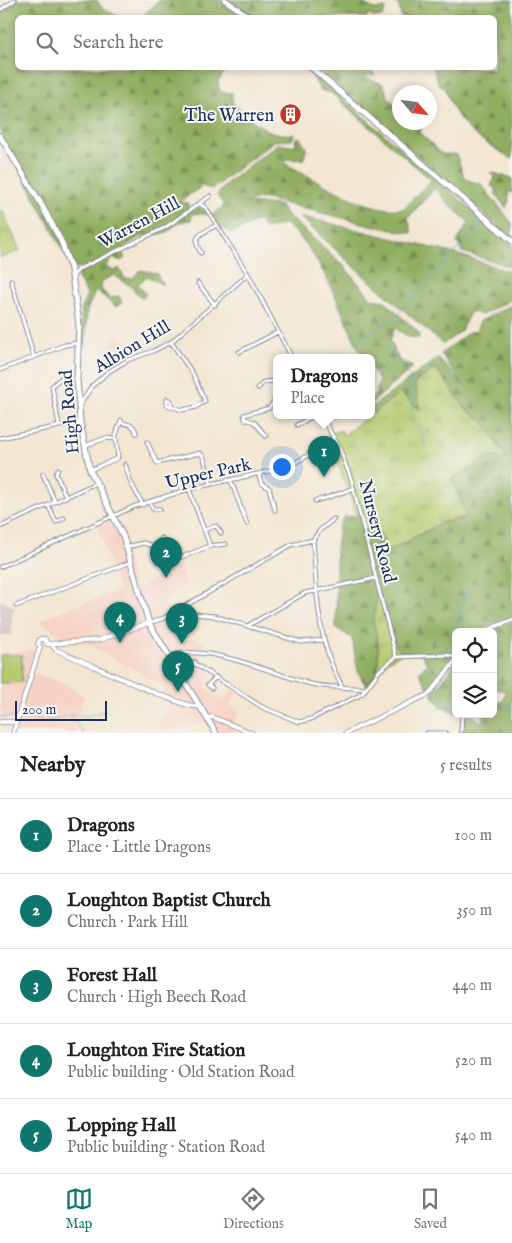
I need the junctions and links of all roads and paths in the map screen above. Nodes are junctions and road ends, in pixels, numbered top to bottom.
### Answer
1 (15, 0) edge
2 (225, 0) edge
3 (0, 10) edge
4 (247, 15) edge
5 (314, 70) edge
6 (0, 136) edge
7 (210, 196) dead end
8 (200, 204) junction
9 (217, 225) junction
10 (512, 241) edge
11 (201, 253) dead end
12 (71, 269) junction
13 (79, 269) junction
14 (248, 274) junction
15 (73, 276) junction
16 (11, 280) dead end
17 (198, 283) dead end
18 (215, 305) junction
19 (278, 332) junction
20 (78, 342) junction
21 (171, 342) junction
22 (239, 352) dead end
23 (290, 354) edge
24 (34, 357) junction
25 (0, 370) edge
26 (62, 376) dead end
27 (273, 381) edge
28 (258, 388) dead end
29 (273, 402) edge
30 (170, 405) dead end
31 (79, 406) junction
32 (255, 412) junction
33 (308, 419) edge
34 (324, 419) edge
35 (80, 422) junction
36 (254, 422) junction
37 (297, 425) dead end
38 (59, 426) junction
39 (136, 434) dead end
40 (266, 436) dead end
41 (334, 437) junction
42 (0, 438) edge
43 (114, 438) junction
44 (147, 442) dead end
45 (84, 446) junction
46 (125, 464) dead end
47 (58, 469) dead end
48 (90, 470) junction
49 (43, 474) dead end
50 (259, 475) junction
51 (231, 481) junction
52 (96, 483) junction
53 (211, 484) junction
54 (354, 488) junction
55 (189, 489) junction
56 (66, 497) junction
57 (314, 501) dead end
58 (55, 502) junction
59 (149, 502) junction
60 (48, 505) junction
61 (143, 505) junction
62 (160, 509) dead end
63 (275, 510) dead end
64 (112, 517) junction
65 (64, 518) dead end
66 (334, 518) dead end
67 (247, 521) dead end
68 (0, 527) edge
69 (204, 530) junction
70 (221, 533) dead end
71 (162, 538) dead end
72 (313, 540) junction
73 (226, 544) dead end
74 (210, 546) junction
75 (127, 547) junction
76 (182, 556) dead end
77 (131, 562) junction
78 (0, 567) edge
79 (376, 578) junction
80 (316, 590) junction
81 (16, 606) dead end
82 (174, 612) junction
83 (512, 620) edge
84 (149, 623) junction
85 (249, 625) junction
86 (492, 628) edge
87 (323, 640) junction
88 (49, 644) junction
89 (40, 647) junction
90 (183, 654) junction
91 (168, 657) junction
92 (396, 657) junction
93 (452, 657) edge
94 (195, 662) junction
95 (452, 663) edge
96 (180, 675) junction
97 (216, 677) junction
98 (212, 688) dead end
99 (344, 688) junction
100 (366, 689) junction
101 (199, 706) junction
102 (207, 718) junction
103 (461, 718) edge
104 (16, 720) junction
105 (0, 722) edge
106 (459, 731) edge
107 (13, 733) edge
108 (216, 733) edge
109 (252, 733) edge
110 (346, 733) edge
111 (426, 733) edge
112 (446, 733) edge

1 - 3 street
2 - 4 main road
5 - 10 main road
6 - 12 main road, High Road
7 - 8 street, Warren Hill
8 - 9 street
8 - 13 street, Warren Hill
9 - 11 street
9 - 14 street
12 - 13 street, Warren Hill
12 - 15 main road, High Road
13 - 15 street, Warren Hill
14 - 18 street, Albion Hill
14 - 19 street
15 - 20 main road, High Road
16 - 24 street
17 - 18 street
18 - 21 street, Albion Hill
19 - 22 street
19 - 23 street
20 - 24 street
20 - 31 main road, High Road
21 - 30 street
21 - 31 street, Albion Hill
24 - 25 street
26 - 38 street
27 - 28 street
29 - 32 street
31 - 35 main road, High Road
32 - 36 street
32 - 36 street
33 - 37 street
34 - 41 street, Nursery Road
35 - 38 street
35 - 45 main road, High Road
36 - 40 street
38 - 42 street
39 - 43 street
41 - 50 street, Upper Park
41 - 54 street, Nursery Road
43 - 45 street
43 - 48 street
44 - 53 street
45 - 48 main road, High Road
46 - 61 street
47 - 56 street
48 - 52 main road, High Road
49 - 58 street
50 - 51 street, Upper Park
50 - 63 street
51 - 53 street, Upper Park
51 - 67 street
52 - 56 street
52 - 64 main road, High Road
53 - 55 street, Upper Park
54 - 57 street
54 - 79 street, Nursery Road
55 - 59 street, Upper Park
55 - 69 street
56 - 58 street
58 - 60 street
59 - 61 street, Upper Park
59 - 62 street
60 - 65 street
60 - 68 street
61 - 64 street, Upper Park
64 - 75 main road, High Road
64 - 78 street, Upper Park
66 - 72 street
69 - 70 street
69 - 74 street
71 - 75 street
72 - 80 street
72 - 82 street
73 - 74 street
74 - 76 street
75 - 77 main road, High Road
77 - 81 street
77 - 84 main road, High Road
79 - 80 street
79 - 92 street, Nursery Road
80 - 85 street
80 - 87 street
82 - 84 street
82 - 85 street
83 - 86 street
84 - 88 street
84 - 91 main road, High Road
85 - 87 street
87 - 99 street
88 - 89 street
88 - 89 street
88 - 101 street
89 - 104 street
90 - 91 street
90 - 94 street
90 - 99 street
91 - 96 main road, High Road
92 - 93 street
92 - 100 street
94 - 96 street
94 - 97 street
95 - 110 street
96 - 101 main road, High Road
97 - 98 street
97 - 100 street
99 - 100 street
101 - 102 main road, High Road
102 - 108 main road, High Road
102 - 109 street
103 - 106 street
104 - 105 street
104 - 107 street
111 - 112 street

